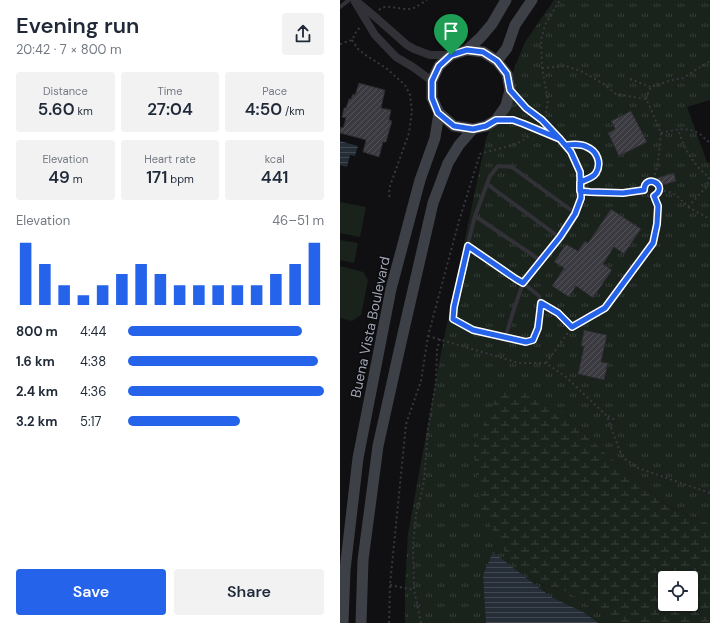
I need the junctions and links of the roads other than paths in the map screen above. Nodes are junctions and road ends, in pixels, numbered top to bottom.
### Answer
1 (349, 0) edge
2 (354, 0) edge
3 (506, 0) edge
4 (532, 0) edge
5 (340, 7) edge
6 (467, 50) junction
7 (451, 55) junction
8 (497, 61) junction
9 (432, 81) junction
10 (510, 90) junction
11 (438, 113) junction
12 (496, 120) junction
13 (473, 129) junction
14 (562, 142) junction
15 (580, 182) junction
16 (487, 184) junction
17 (575, 214) junction
18 (475, 216) junction
19 (560, 237) junction
20 (468, 246) junction
21 (540, 261) junction
22 (523, 283) junction
23 (506, 338) junction
24 (343, 623) edge
25 (361, 623) edge

1 - 5 lane
2 - 7 street
2 - 9 street
3 - 6 main road
4 - 8 main road
6 - 7 main road
6 - 8 main road
7 - 9 main road
8 - 10 main road
9 - 11 main road
10 - 12 main road
10 - 14 street
11 - 13 main road
11 - 24 main road, Buena Vista Boulevard
12 - 13 main road
12 - 14 street
13 - 25 main road
14 - 15 street
14 - 15 lane
15 - 17 street
16 - 17 lane
16 - 18 lane
16 - 19 lane
17 - 19 street
18 - 20 lane
18 - 21 lane
19 - 21 street
20 - 22 lane
20 - 23 lane
21 - 22 street
22 - 23 lane
22 - 23 lane

